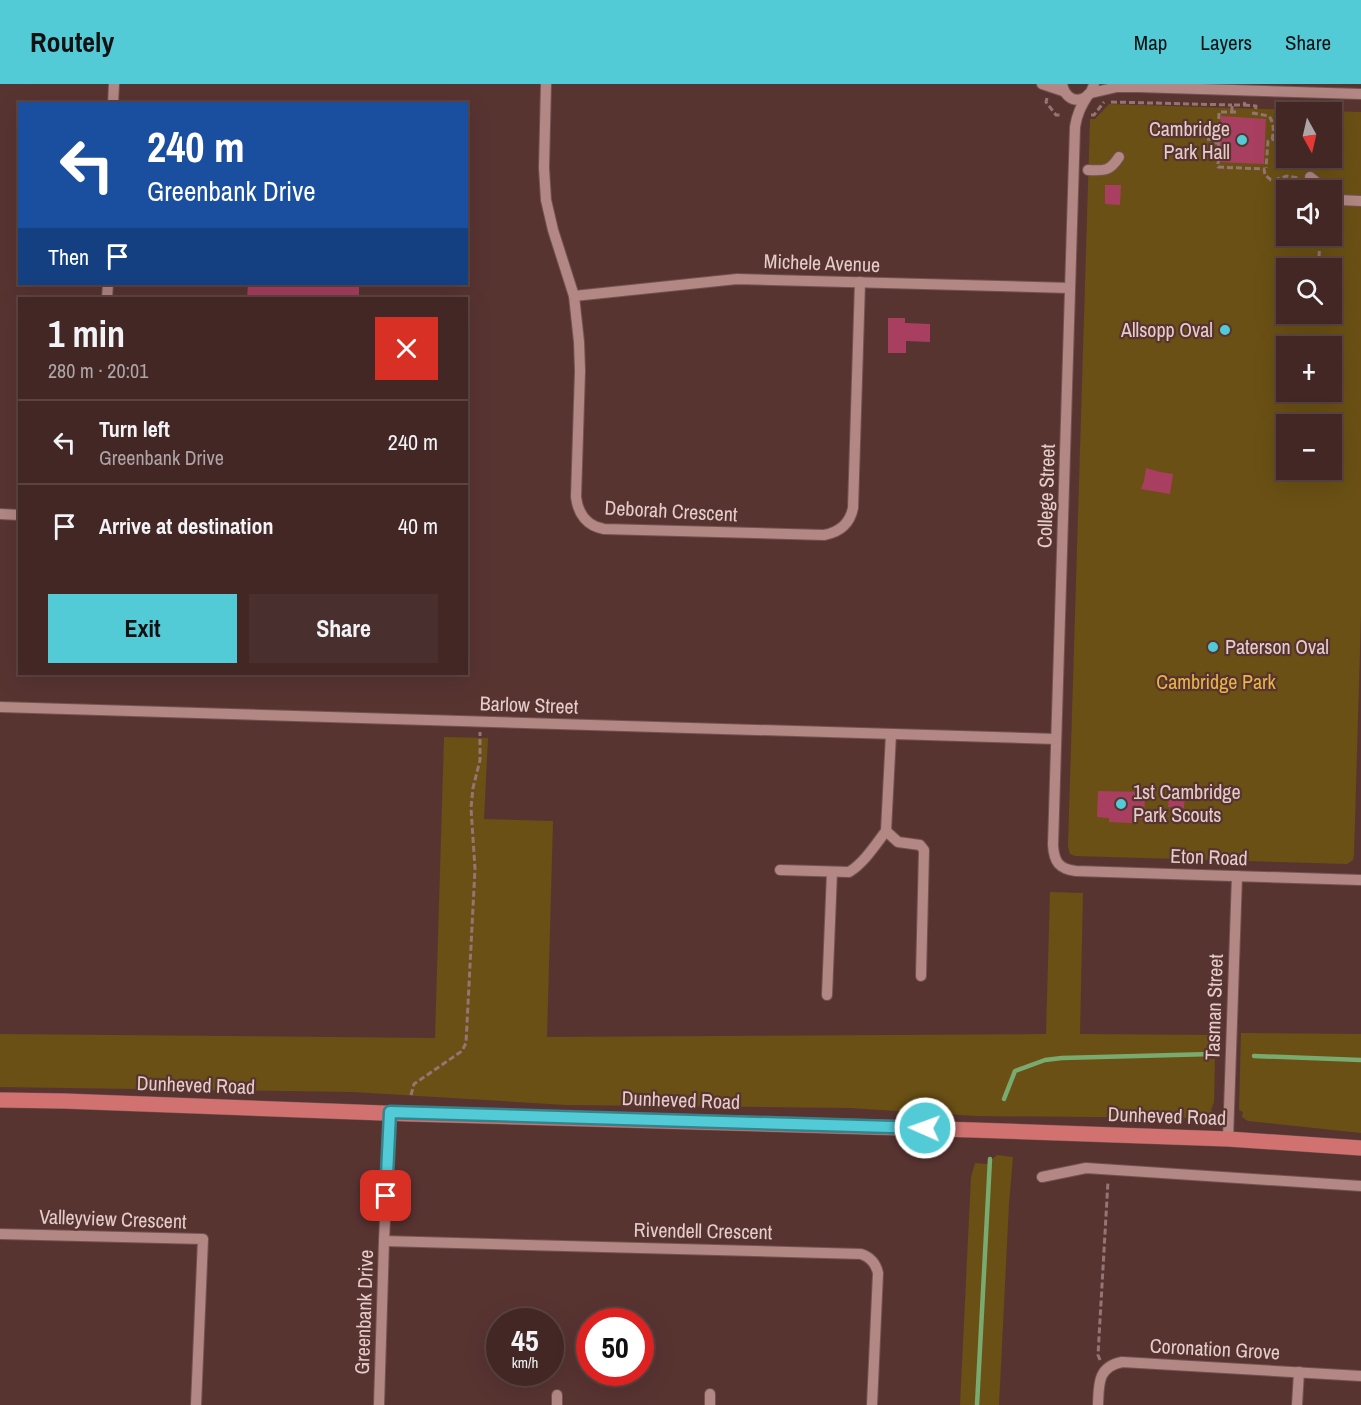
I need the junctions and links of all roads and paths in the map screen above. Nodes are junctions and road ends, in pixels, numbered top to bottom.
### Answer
1 (114, 84) edge
2 (546, 84) edge
3 (1042, 84) edge
4 (1111, 84) edge
5 (1130, 87) junction
6 (1064, 90) edge
7 (1091, 91) edge
8 (1361, 93) edge
9 (1047, 96) dead end
10 (113, 102) edge
11 (1232, 105) junction
12 (1061, 115) dead end
13 (1089, 115) dead end
14 (1075, 127) junction
15 (1218, 134) junction
16 (1207, 139) dead end
17 (1214, 140) junction
18 (1272, 140) junction
19 (1276, 141) edge
20 (1218, 146) junction
21 (1119, 157) dead end
22 (1264, 169) junction
23 (1088, 170) dead end
24 (1308, 180) edge
25 (1342, 200) edge
26 (1361, 201) edge
27 (1320, 246) edge
28 (1319, 257) dead end
29 (860, 282) junction
30 (1070, 288) junction
31 (574, 296) junction
32 (0, 514) edge
33 (18, 515) edge
34 (0, 707) edge
35 (480, 722) junction
36 (891, 734) junction
37 (1056, 739) junction
38 (886, 831) junction
39 (1059, 864) joint
40 (780, 870) dead end
41 (832, 872) junction
42 (1237, 876) junction
43 (1361, 880) edge
44 (921, 976) dead end
45 (827, 995) dead end
46 (411, 1095) dead end
47 (0, 1100) edge
48 (390, 1112) junction
49 (1228, 1139) junction
50 (1361, 1148) edge
51 (1108, 1177) dead end
52 (1042, 1178) dead end
53 (1361, 1186) edge
54 (0, 1234) edge
55 (384, 1241) junction
56 (1100, 1361) dead end
57 (1299, 1372) junction
58 (1361, 1376) edge
59 (196, 1405) edge
60 (379, 1405) edge
61 (872, 1405) edge
62 (1098, 1405) edge
63 (1297, 1405) edge

1 - 10 street
2 - 31 street, Deborah Crescent
3 - 6 street
4 - 5 street
5 - 7 street
5 - 8 street
6 - 7 street
6 - 14 street, College Street
7 - 14 street, College Street
9 - 12 path
11 - 13 path
11 - 15 path
11 - 18 path
14 - 30 street, College Street
15 - 17 path
15 - 20 path
16 - 17 path
17 - 20 path
18 - 19 path
18 - 22 path
20 - 22 path
21 - 23 street
22 - 24 path
25 - 26 street
27 - 28 path
29 - 30 street, Michele Avenue
29 - 31 street, Michele Avenue
29 - 31 street, Deborah Crescent
30 - 37 street, College Street
32 - 33 street
34 - 35 street, Barlow Street
35 - 36 street, Barlow Street
35 - 46 path
36 - 37 street, Barlow Street
36 - 38 street
37 - 39 street, College Street
38 - 41 street
38 - 44 street
39 - 42 street, Eton Road
40 - 41 street
41 - 45 street
42 - 43 street, Eton Road
42 - 49 street, Tasman Street
47 - 48 main road, Dunheved Road
48 - 49 main road, Dunheved Road
48 - 55 street, Greenbank Drive
49 - 50 main road, Dunheved Road
51 - 56 path
52 - 53 street
54 - 59 street, Valleyview Crescent
55 - 60 street, Greenbank Drive
55 - 61 street, Rivendell Crescent
57 - 58 street, Coronation Grove
57 - 62 street, Coronation Grove
57 - 63 street

